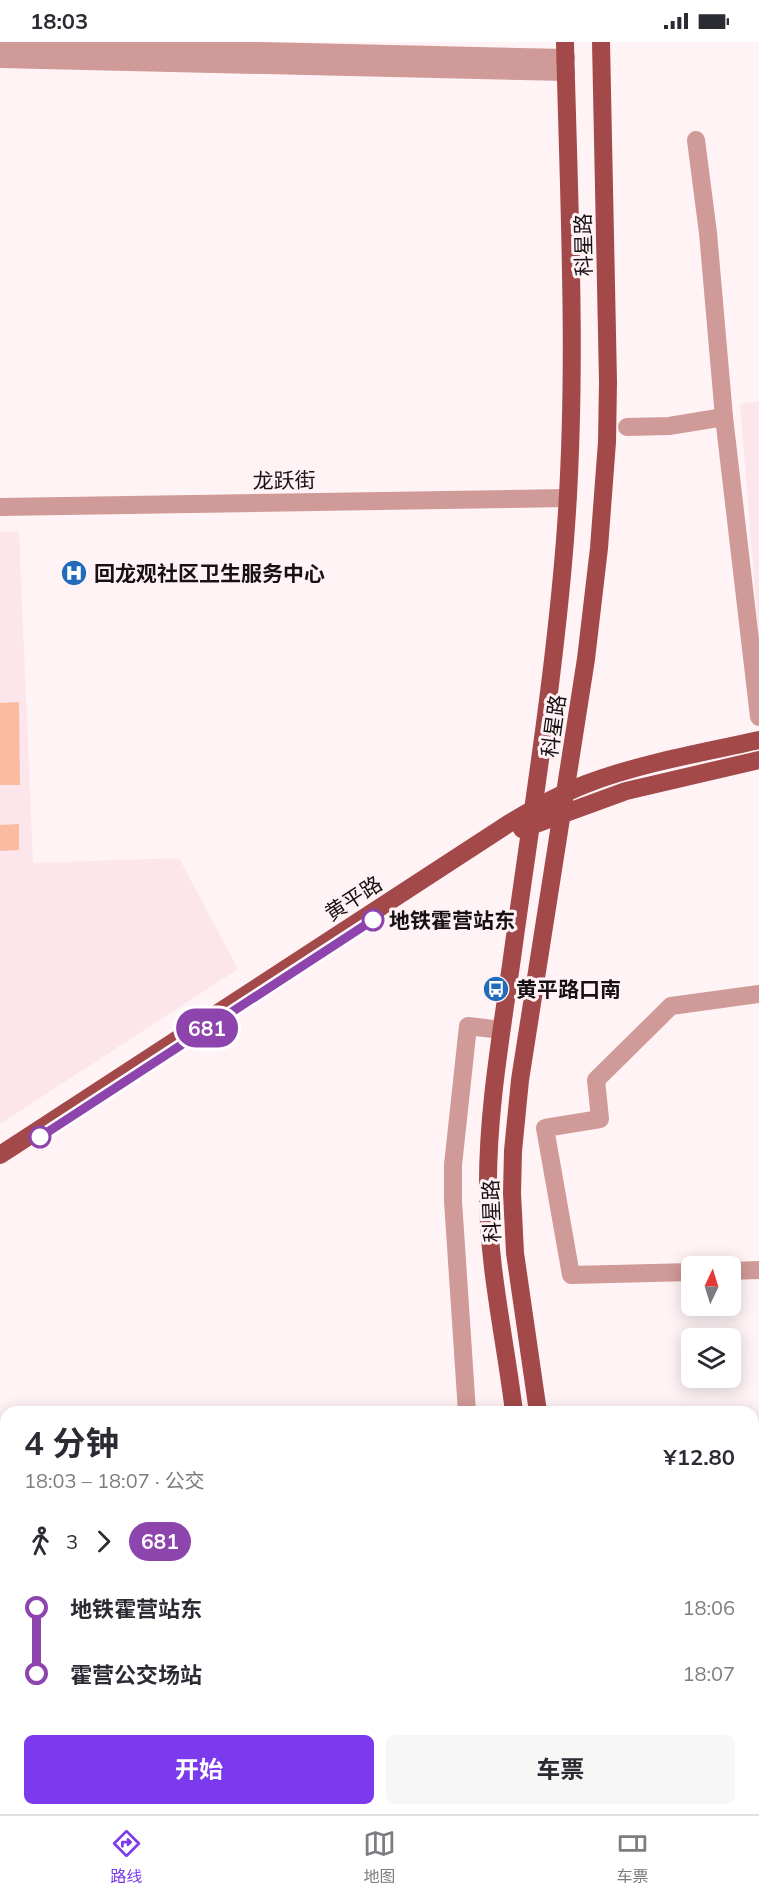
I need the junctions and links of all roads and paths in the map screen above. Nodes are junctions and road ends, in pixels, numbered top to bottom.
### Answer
1 (601, 42) edge
2 (0, 45) edge
3 (566, 57) edge
4 (0, 59) edge
5 (696, 140) dead end
6 (724, 417) junction
7 (627, 427) dead end
8 (568, 498) junction
9 (0, 507) edge
10 (759, 717) edge
11 (759, 740) edge
12 (759, 760) edge
13 (566, 792) junction
14 (562, 813) junction
15 (531, 818) junction
16 (759, 994) edge
17 (501, 1030) junction
18 (0, 1155) edge
19 (0, 1163) edge
20 (759, 1270) edge
21 (741, 1271) edge
22 (681, 1272) edge
23 (466, 1406) edge
24 (513, 1406) edge
25 (537, 1406) edge

1 - 13 main road, 科星路
2 - 3 street
3 - 4 street
3 - 8 main road, 科星路
5 - 6 street
6 - 7 street
6 - 10 street
8 - 9 street, 龙跃街
8 - 15 main road, 科星路
11 - 13 main road, 黄平路
12 - 14 main road, 黄平路
13 - 14 main road, 科星路
13 - 15 main road, 黄平路
14 - 15 main road, 黄平路
14 - 25 main road, 科星路
15 - 17 main road, 科星路
15 - 18 main road, 黄平路
15 - 19 main road, 黄平路
16 - 22 street
17 - 23 street
17 - 24 main road, 科星路
20 - 21 street

